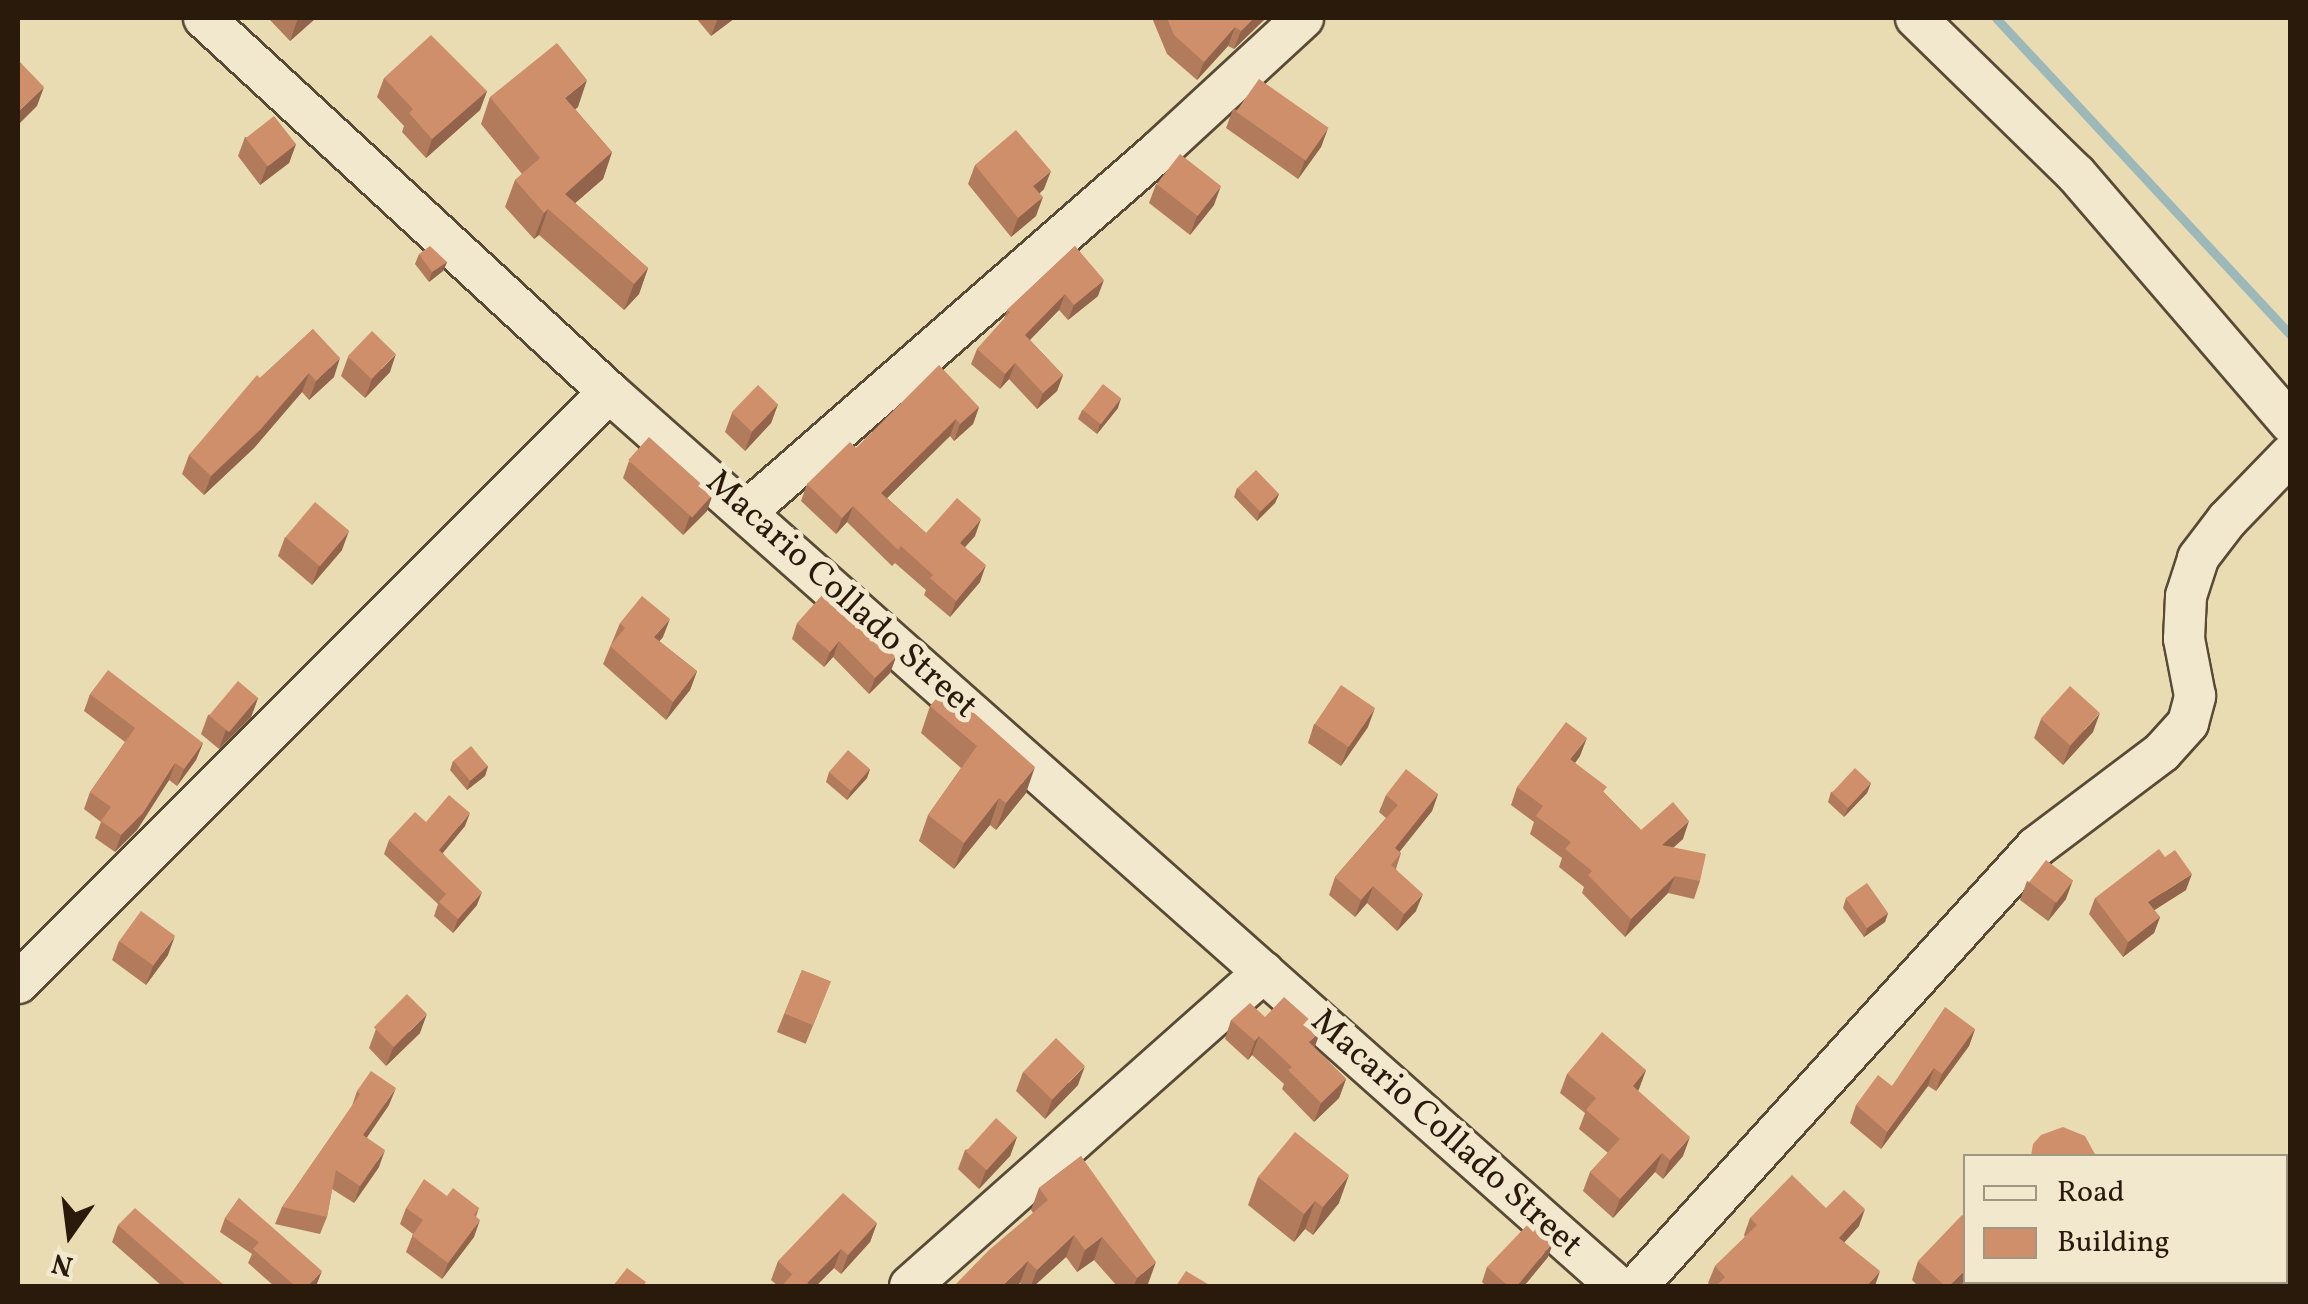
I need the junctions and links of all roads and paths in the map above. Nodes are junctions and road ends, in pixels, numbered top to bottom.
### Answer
1 (204, 18) edge
2 (1303, 18) edge
3 (1916, 18) edge
4 (609, 392) junction
5 (2290, 424) edge
6 (2290, 455) edge
7 (747, 511) junction
8 (1264, 972) junction
9 (18, 983) edge
10 (910, 1286) edge
11 (1617, 1286) edge
12 (1637, 1286) edge

1 - 4 street, Macario Collado Street
2 - 7 street
3 - 5 street
4 - 7 street, Macario Collado Street
4 - 9 street
6 - 12 street
7 - 8 street, Macario Collado Street
8 - 10 street
8 - 11 street, Macario Collado Street

